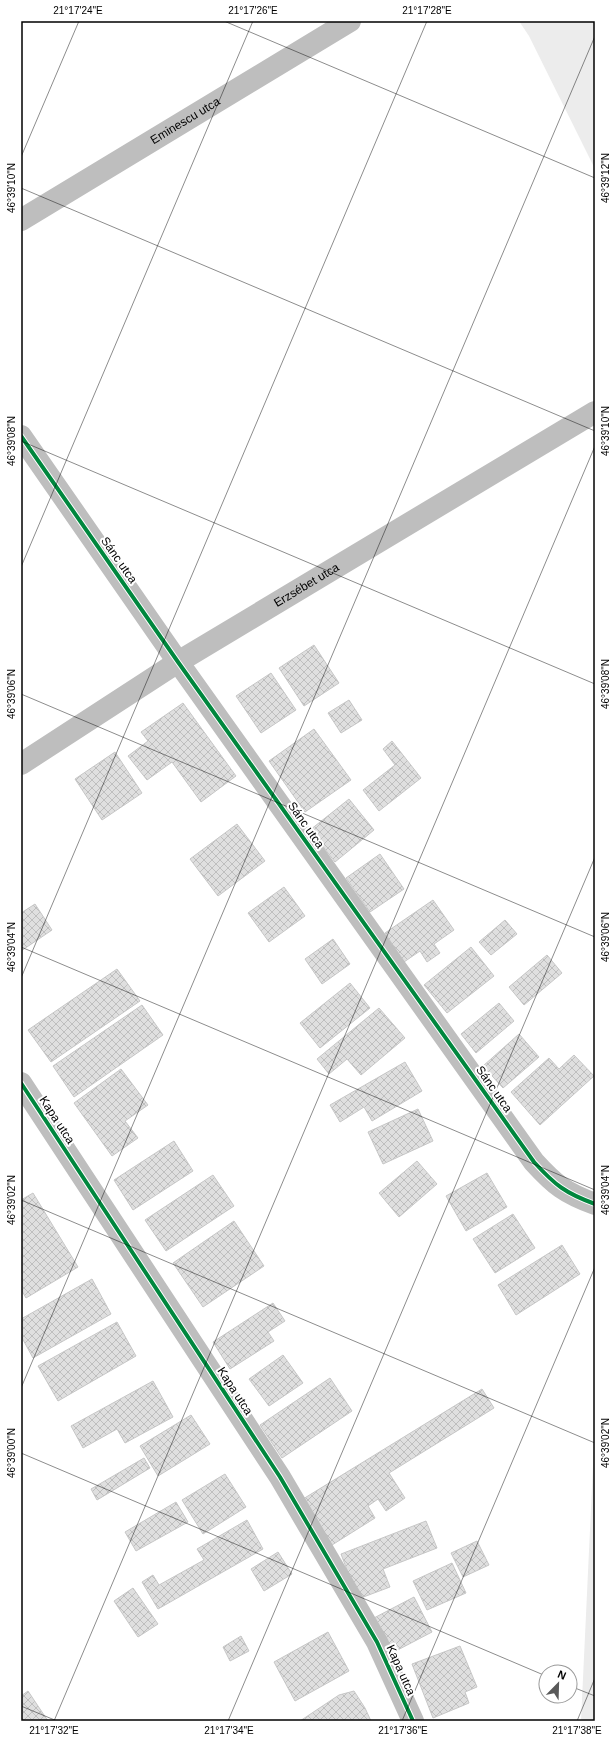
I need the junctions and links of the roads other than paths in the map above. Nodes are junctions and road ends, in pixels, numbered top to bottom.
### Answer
1 (350, 21) edge
2 (21, 220) edge
3 (595, 412) edge
4 (21, 436) edge
5 (178, 662) junction
6 (21, 764) edge
7 (21, 1083) edge
8 (595, 1204) edge
9 (413, 1721) edge

1 - 2 street, Eminescu utca
3 - 5 street, Erzsébet utca
4 - 5 street, Sánc utca
5 - 6 street, Erzsébet utca
5 - 8 street, Sánc utca
7 - 9 street, Kapa utca

